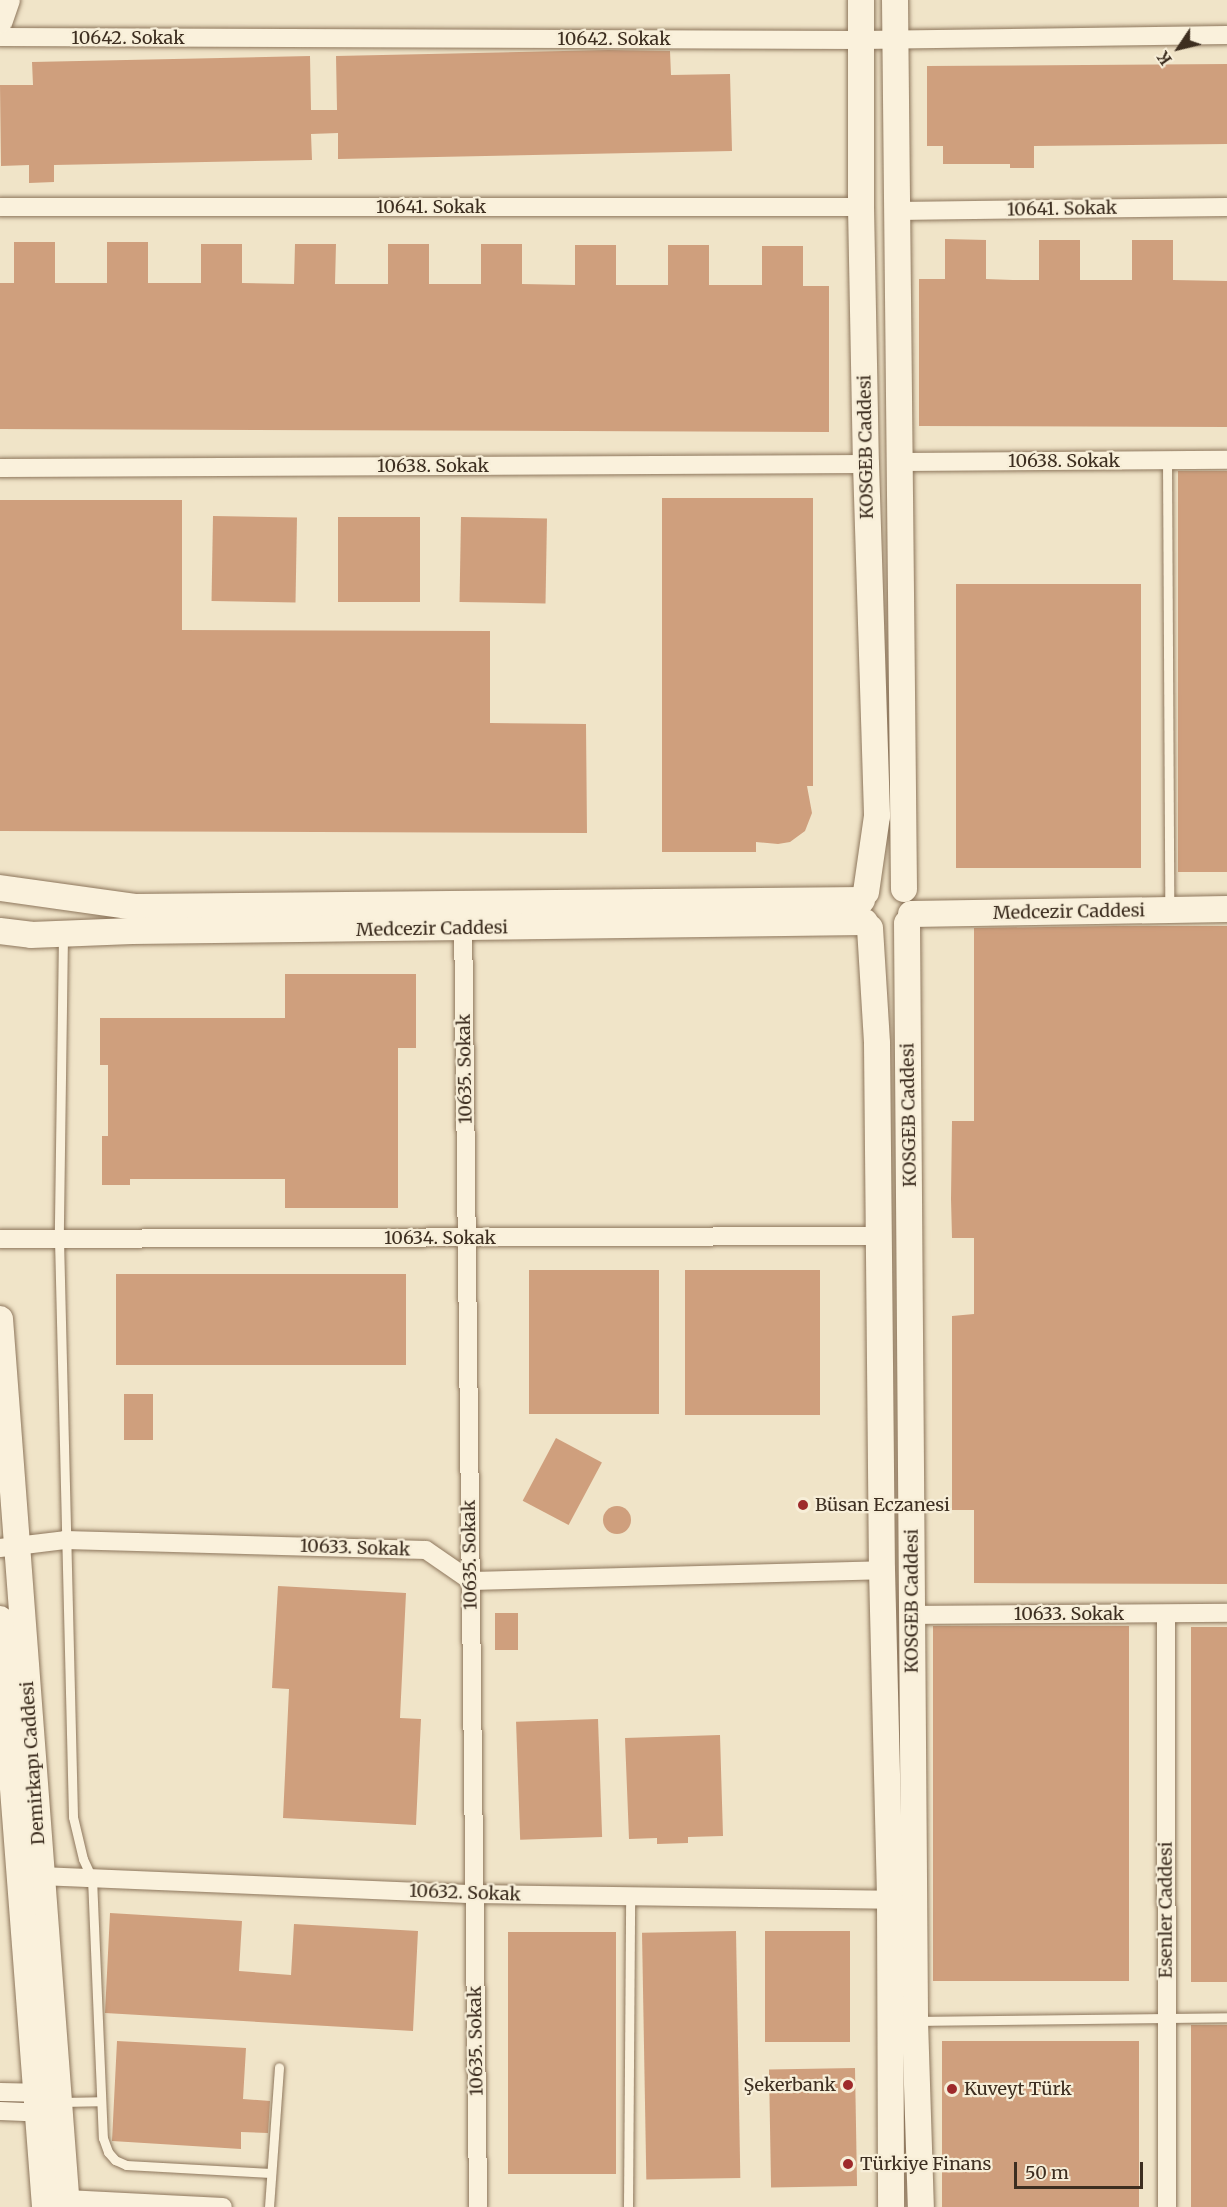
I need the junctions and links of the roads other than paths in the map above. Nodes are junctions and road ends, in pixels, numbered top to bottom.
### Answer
1 (7, 0) edge
2 (861, 0) edge
3 (895, 0) edge
4 (0, 20) edge
5 (1227, 35) edge
6 (0, 38) edge
7 (862, 40) junction
8 (895, 40) junction
9 (0, 207) edge
10 (861, 207) junction
11 (1227, 207) edge
12 (896, 211) junction
13 (1167, 460) junction
14 (1227, 460) edge
15 (901, 462) junction
16 (866, 464) junction
17 (0, 468) edge
18 (0, 888) edge
19 (904, 889) junction
20 (1227, 909) edge
21 (1169, 910) junction
22 (866, 911) junction
23 (463, 916) junction
24 (909, 919) junction
25 (0, 931) edge
26 (63, 933) junction
27 (879, 1236) junction
28 (466, 1238) junction
29 (0, 1239) edge
30 (59, 1239) junction
31 (0, 1318) edge
32 (65, 1540) junction
33 (8, 1547) edge
34 (882, 1570) junction
35 (471, 1581) junction
36 (1227, 1613) edge
37 (1166, 1614) junction
38 (911, 1615) junction
39 (0, 1619) edge
40 (40, 1876) junction
41 (92, 1878) junction
42 (474, 1894) junction
43 (630, 1896) junction
44 (890, 1900) junction
45 (1227, 2017) edge
46 (1167, 2018) junction
47 (915, 2021) junction
48 (279, 2067) dead end
49 (0, 2091) edge
50 (100, 2101) junction
51 (50, 2103) junction
52 (0, 2111) edge
53 (272, 2173) junction
54 (59, 2204) edge
55 (223, 2207) edge
56 (269, 2207) edge
57 (478, 2207) edge
58 (628, 2207) edge
59 (891, 2207) edge
60 (921, 2207) edge
61 (1167, 2207) edge

1 - 4 main road
2 - 7 main road, KOSGEB Caddesi
3 - 8 main road, KOSGEB Caddesi
5 - 8 street, 10642. Sokak
6 - 7 street, 10642. Sokak
7 - 8 street, 10642. Sokak
7 - 10 main road, KOSGEB Caddesi
8 - 12 main road, KOSGEB Caddesi
9 - 10 street, 10641. Sokak
10 - 16 main road, KOSGEB Caddesi
11 - 12 street, 10641. Sokak
12 - 15 main road, KOSGEB Caddesi
13 - 14 street, 10638. Sokak
13 - 15 street, 10638. Sokak
13 - 21 lane
15 - 19 main road, KOSGEB Caddesi
16 - 17 street, 10638. Sokak
16 - 22 main road, KOSGEB Caddesi
18 - 23 main road, Medcezir Caddesi
19 - 22 main road
19 - 24 main road
20 - 21 main road, Medcezir Caddesi
21 - 24 main road, Medcezir Caddesi
22 - 23 main road, Medcezir Caddesi
22 - 24 main road
22 - 27 main road, KOSGEB Caddesi
23 - 26 main road, Medcezir Caddesi
23 - 28 street, 10635. Sokak
24 - 38 main road, KOSGEB Caddesi
25 - 26 main road, Medcezir Caddesi
26 - 30 lane
27 - 28 street, 10634. Sokak
27 - 34 main road, KOSGEB Caddesi
28 - 30 street, 10634. Sokak
28 - 35 street, 10635. Sokak
29 - 30 street, 10634. Sokak
30 - 32 lane
31 - 33 main road, Demirkapı Caddesi
32 - 33 street, 10633. Sokak
32 - 35 street, 10633. Sokak
32 - 41 lane
33 - 40 main road, Demirkapı Caddesi
34 - 35 street
34 - 44 main road, KOSGEB Caddesi
35 - 42 street, 10635. Sokak
36 - 37 street, 10633. Sokak
37 - 38 street, 10633. Sokak
37 - 46 street, Esenler Caddesi
38 - 47 main road, KOSGEB Caddesi
39 - 51 main road, Demirkapı Caddesi
40 - 41 street, 10632. Sokak
40 - 51 main road, Demirkapı Caddesi
41 - 42 street, 10632. Sokak
41 - 50 lane
42 - 43 street, 10632. Sokak
42 - 57 street, 10635. Sokak
43 - 44 street, 10632. Sokak
43 - 58 lane
44 - 59 main road, KOSGEB Caddesi
45 - 46 lane
46 - 47 lane
46 - 61 street, Esenler Caddesi
47 - 60 main road, KOSGEB Caddesi
48 - 53 lane
49 - 51 street
50 - 51 lane
50 - 53 lane
51 - 52 street
51 - 54 main road, Demirkapı Caddesi
53 - 56 lane
54 - 55 street

